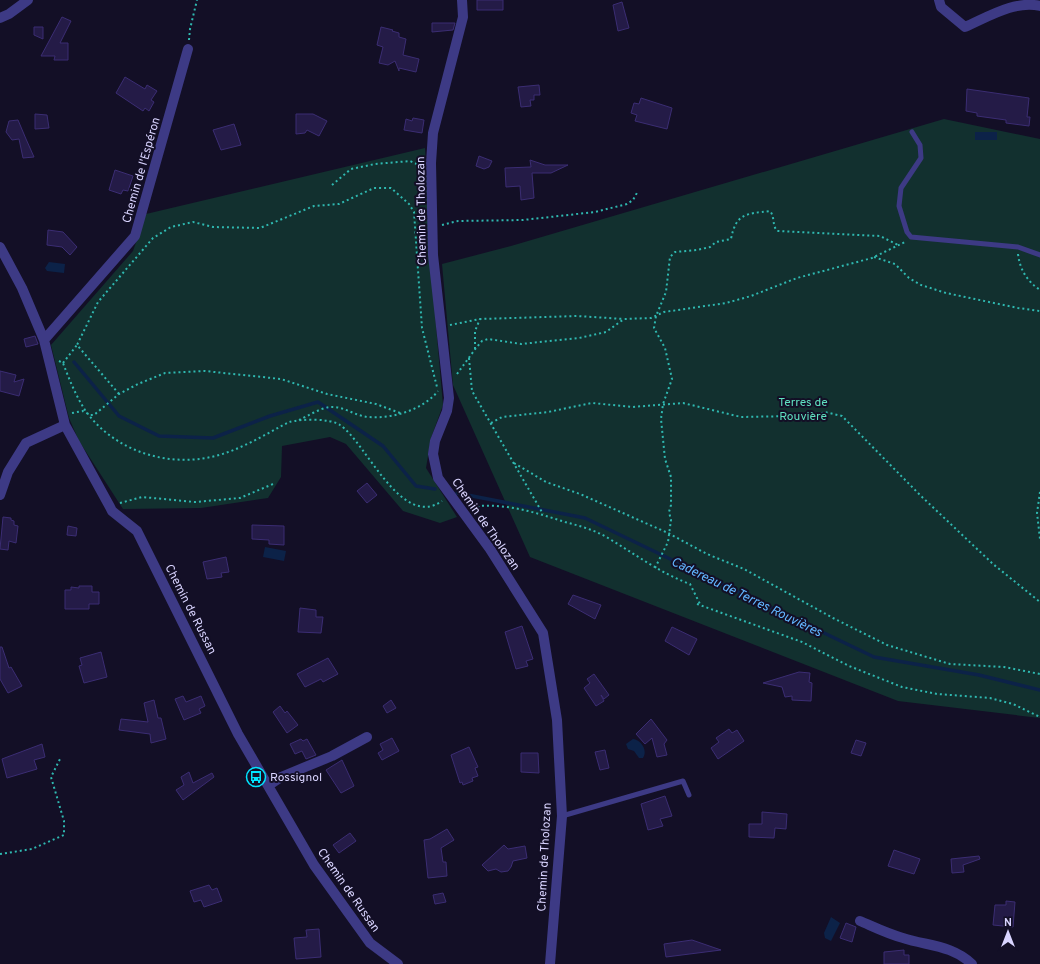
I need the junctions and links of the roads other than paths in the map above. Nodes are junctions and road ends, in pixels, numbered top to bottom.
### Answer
1 (28, 0) edge
2 (462, 0) edge
3 (939, 0) edge
4 (1034, 3) edge
5 (0, 18) edge
6 (188, 50) road end
7 (912, 132) dead end
8 (0, 247) edge
9 (1040, 255) edge
10 (44, 340) junction
11 (64, 420) junction
12 (0, 495) edge
13 (367, 737) dead end
14 (269, 785) junction
15 (689, 796) dead end
16 (562, 816) junction
17 (860, 921) dead end
18 (398, 964) edge
19 (550, 964) edge
20 (972, 964) edge

1 - 5 street
2 - 16 street, Chemin de Tholozan
3 - 4 street
6 - 10 street, Chemin de l'Espéron
7 - 9 lane
8 - 10 street, Chemin de Russan
10 - 11 street, Chemin de Russan
11 - 12 street
11 - 14 street, Chemin de Russan
13 - 14 street
14 - 18 street, Chemin de Russan
15 - 16 lane
16 - 19 street, Chemin de Tholozan
17 - 20 street

